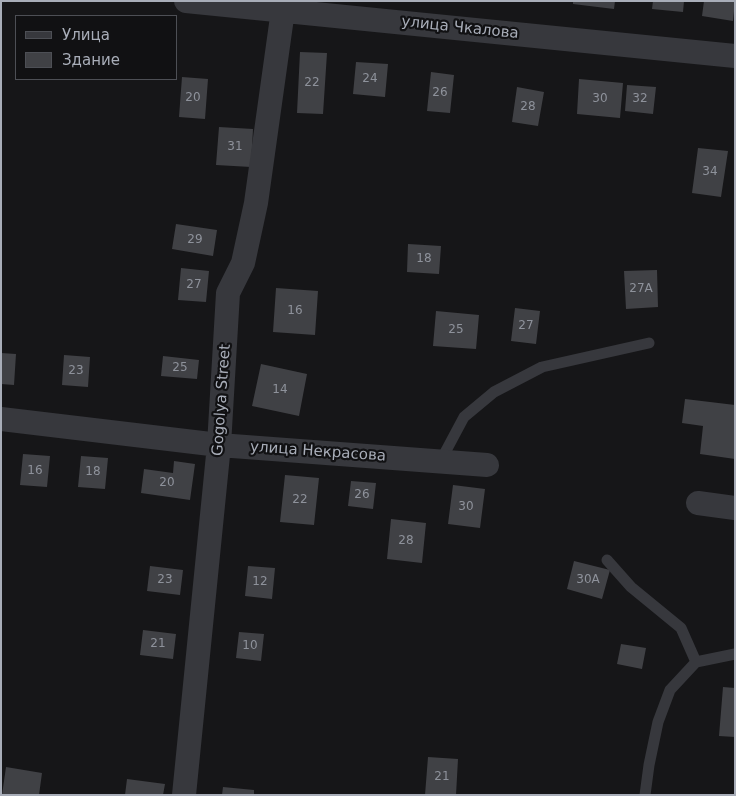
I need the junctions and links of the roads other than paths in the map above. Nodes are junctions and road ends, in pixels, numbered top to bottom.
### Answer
1 (186, 1) edge
2 (283, 10) junction
3 (735, 56) edge
4 (649, 343) dead end
5 (1, 419) edge
6 (219, 445) junction
7 (440, 462) junction
8 (487, 465) dead end
9 (698, 503) dead end
10 (735, 508) edge
11 (607, 560) dead end
12 (735, 654) edge
13 (696, 662) junction
14 (184, 795) edge
15 (645, 795) edge

1 - 2 street, улица Чкалова
2 - 3 street, улица Чкалова
2 - 6 street, Gogolya Street
4 - 7 lane
5 - 6 street, улица Некрасова
6 - 7 street, улица Некрасова
6 - 14 street, Gogolya Street
7 - 8 street, улица Некрасова
9 - 10 street
11 - 13 lane
12 - 13 lane
13 - 15 lane

